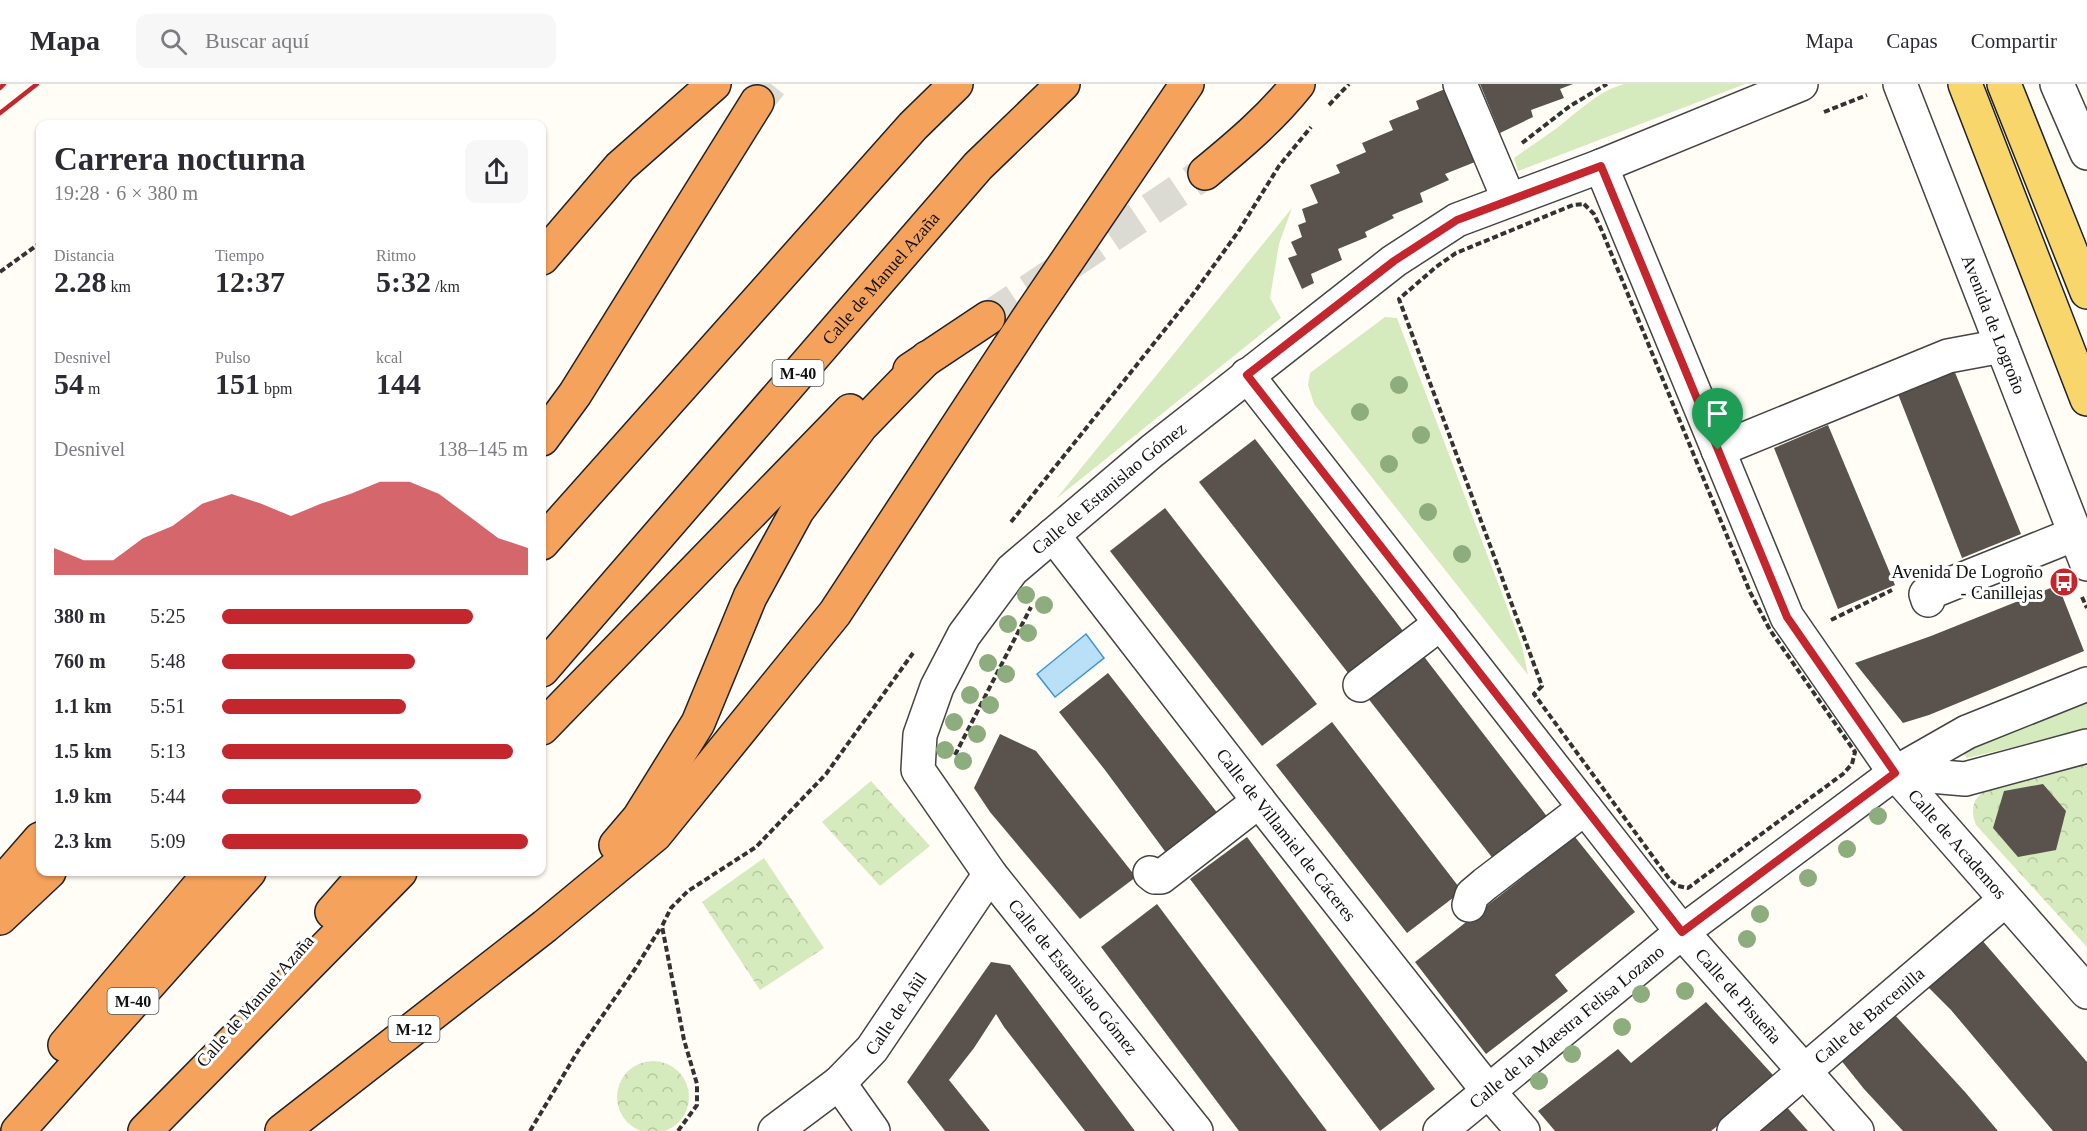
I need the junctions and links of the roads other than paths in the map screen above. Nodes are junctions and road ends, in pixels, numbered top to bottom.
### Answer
1 (714, 84) edge
2 (956, 84) edge
3 (1063, 84) edge
4 (1187, 84) edge
5 (1298, 84) edge
6 (1460, 84) edge
7 (1801, 84) edge
8 (1900, 84) edge
9 (1965, 84) edge
10 (2004, 84) edge
11 (2057, 84) edge
12 (757, 102) tunnel mouth
13 (2087, 153) edge
14 (1601, 166) junction
15 (1205, 172) tunnel mouth
16 (1509, 200) junction
17 (546, 253) edge
18 (2087, 292) edge
19 (988, 318) tunnel mouth
20 (2002, 346) junction
21 (927, 358) junction
22 (1247, 375) junction
23 (575, 394) junction
24 (2087, 399) edge
25 (546, 412) edge
26 (546, 434) edge
27 (1718, 450) junction
28 (2075, 534) junction
29 (1053, 535) junction
30 (546, 539) edge
31 (2087, 564) edge
32 (1928, 600) dead end
33 (1441, 623) junction
34 (546, 665) edge
35 (2087, 684) edge
36 (1360, 685) dead end
37 (546, 724) edge
38 (2087, 746) edge
39 (1895, 773) junction
40 (1260, 801) junction
41 (1585, 808) junction
42 (36, 844) edge
43 (990, 873) junction
44 (1150, 873) dead end
45 (45, 876) edge
46 (207, 876) edge
47 (245, 876) edge
48 (364, 876) edge
49 (396, 876) edge
50 (0, 885) edge
51 (2005, 900) junction
52 (1469, 905) dead end
53 (0, 918) edge
54 (546, 926) junction
55 (1682, 932) junction
56 (2087, 992) edge
57 (1804, 1071) junction
58 (839, 1083) junction
59 (1489, 1092) junction
60 (0, 1123) edge
61 (18, 1131) edge
62 (144, 1131) edge
63 (282, 1131) edge
64 (775, 1131) edge
65 (873, 1131) edge
66 (1196, 1131) edge
67 (1440, 1131) edge
68 (1523, 1131) edge
69 (1734, 1131) edge
70 (1857, 1131) edge

1 - 17 highway
2 - 30 highway
3 - 34 highway, Calle de Manuel Azaña / M-40
4 - 54 highway
5 - 15 highway
6 - 16 street
7 - 14 street, Calle de Estanislao Gómez
8 - 20 street, Avenida de Logroño
9 - 24 main road
10 - 18 main road
11 - 13 street
12 - 23 highway
14 - 16 street, Calle de Estanislao Gómez
14 - 27 street, Calle de Academos
16 - 22 street, Calle de Estanislao Gómez
19 - 21 highway
20 - 27 street
20 - 28 street, Avenida de Logroño
21 - 37 highway
21 - 54 highway
22 - 29 street, Calle de Estanislao Gómez
22 - 33 street, Calle de Pisueña
23 - 25 highway
23 - 26 highway
27 - 39 street, Calle de Academos
28 - 31 street, Avenida de Logroño
28 - 32 street
29 - 40 street, Calle de Villamiel de Cáceres
29 - 43 street, Calle de Estanislao Gómez
33 - 36 street
33 - 41 street, Calle de Pisueña
35 - 39 street, Calle de la Maestra Felisa Lozano
38 - 39 street
39 - 51 street, Calle de Academos
39 - 55 street, Calle de la Maestra Felisa Lozano
40 - 44 street
40 - 59 street, Calle de Villamiel de Cáceres
41 - 52 street
41 - 55 street, Calle de Pisueña
42 - 50 highway
43 - 58 street, Calle de Añil
43 - 66 street, Calle de Estanislao Gómez
45 - 53 highway
46 - 60 highway
47 - 61 highway, M-40
48 - 62 highway, Calle de Manuel Azaña
49 - 62 highway
51 - 56 street, Calle de Academos
51 - 57 street, Calle de Barcenilla
54 - 63 highway, M-12
55 - 57 street, Calle de Pisueña
55 - 59 street, Calle de la Maestra Felisa Lozano
57 - 69 street, Calle de Barcenilla
57 - 70 street, Calle de Pisueña
58 - 64 street, Calle de Añil
58 - 65 street
59 - 67 street, Calle de la Maestra Felisa Lozano
59 - 68 street, Calle de Villamiel de Cáceres

